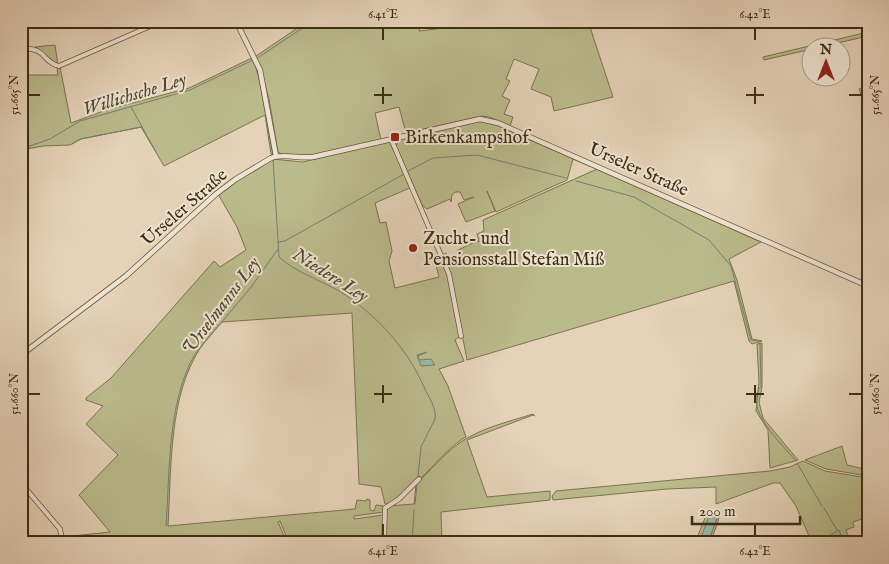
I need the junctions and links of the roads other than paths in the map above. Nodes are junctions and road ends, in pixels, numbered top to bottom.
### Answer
1 (162, 21) edge
2 (236, 21) edge
3 (21, 49) edge
4 (391, 139) junction
5 (276, 156) junction
6 (868, 286) edge
7 (461, 336) dead end
8 (21, 355) edge
9 (419, 479) dead end
10 (21, 483) edge
11 (63, 543) edge
12 (384, 543) edge

1 - 3 street
2 - 5 street
4 - 5 street, Urseler Straße
4 - 6 street, Urseler Straße
4 - 7 street
5 - 8 street, Urseler Straße
9 - 12 street
10 - 11 street

